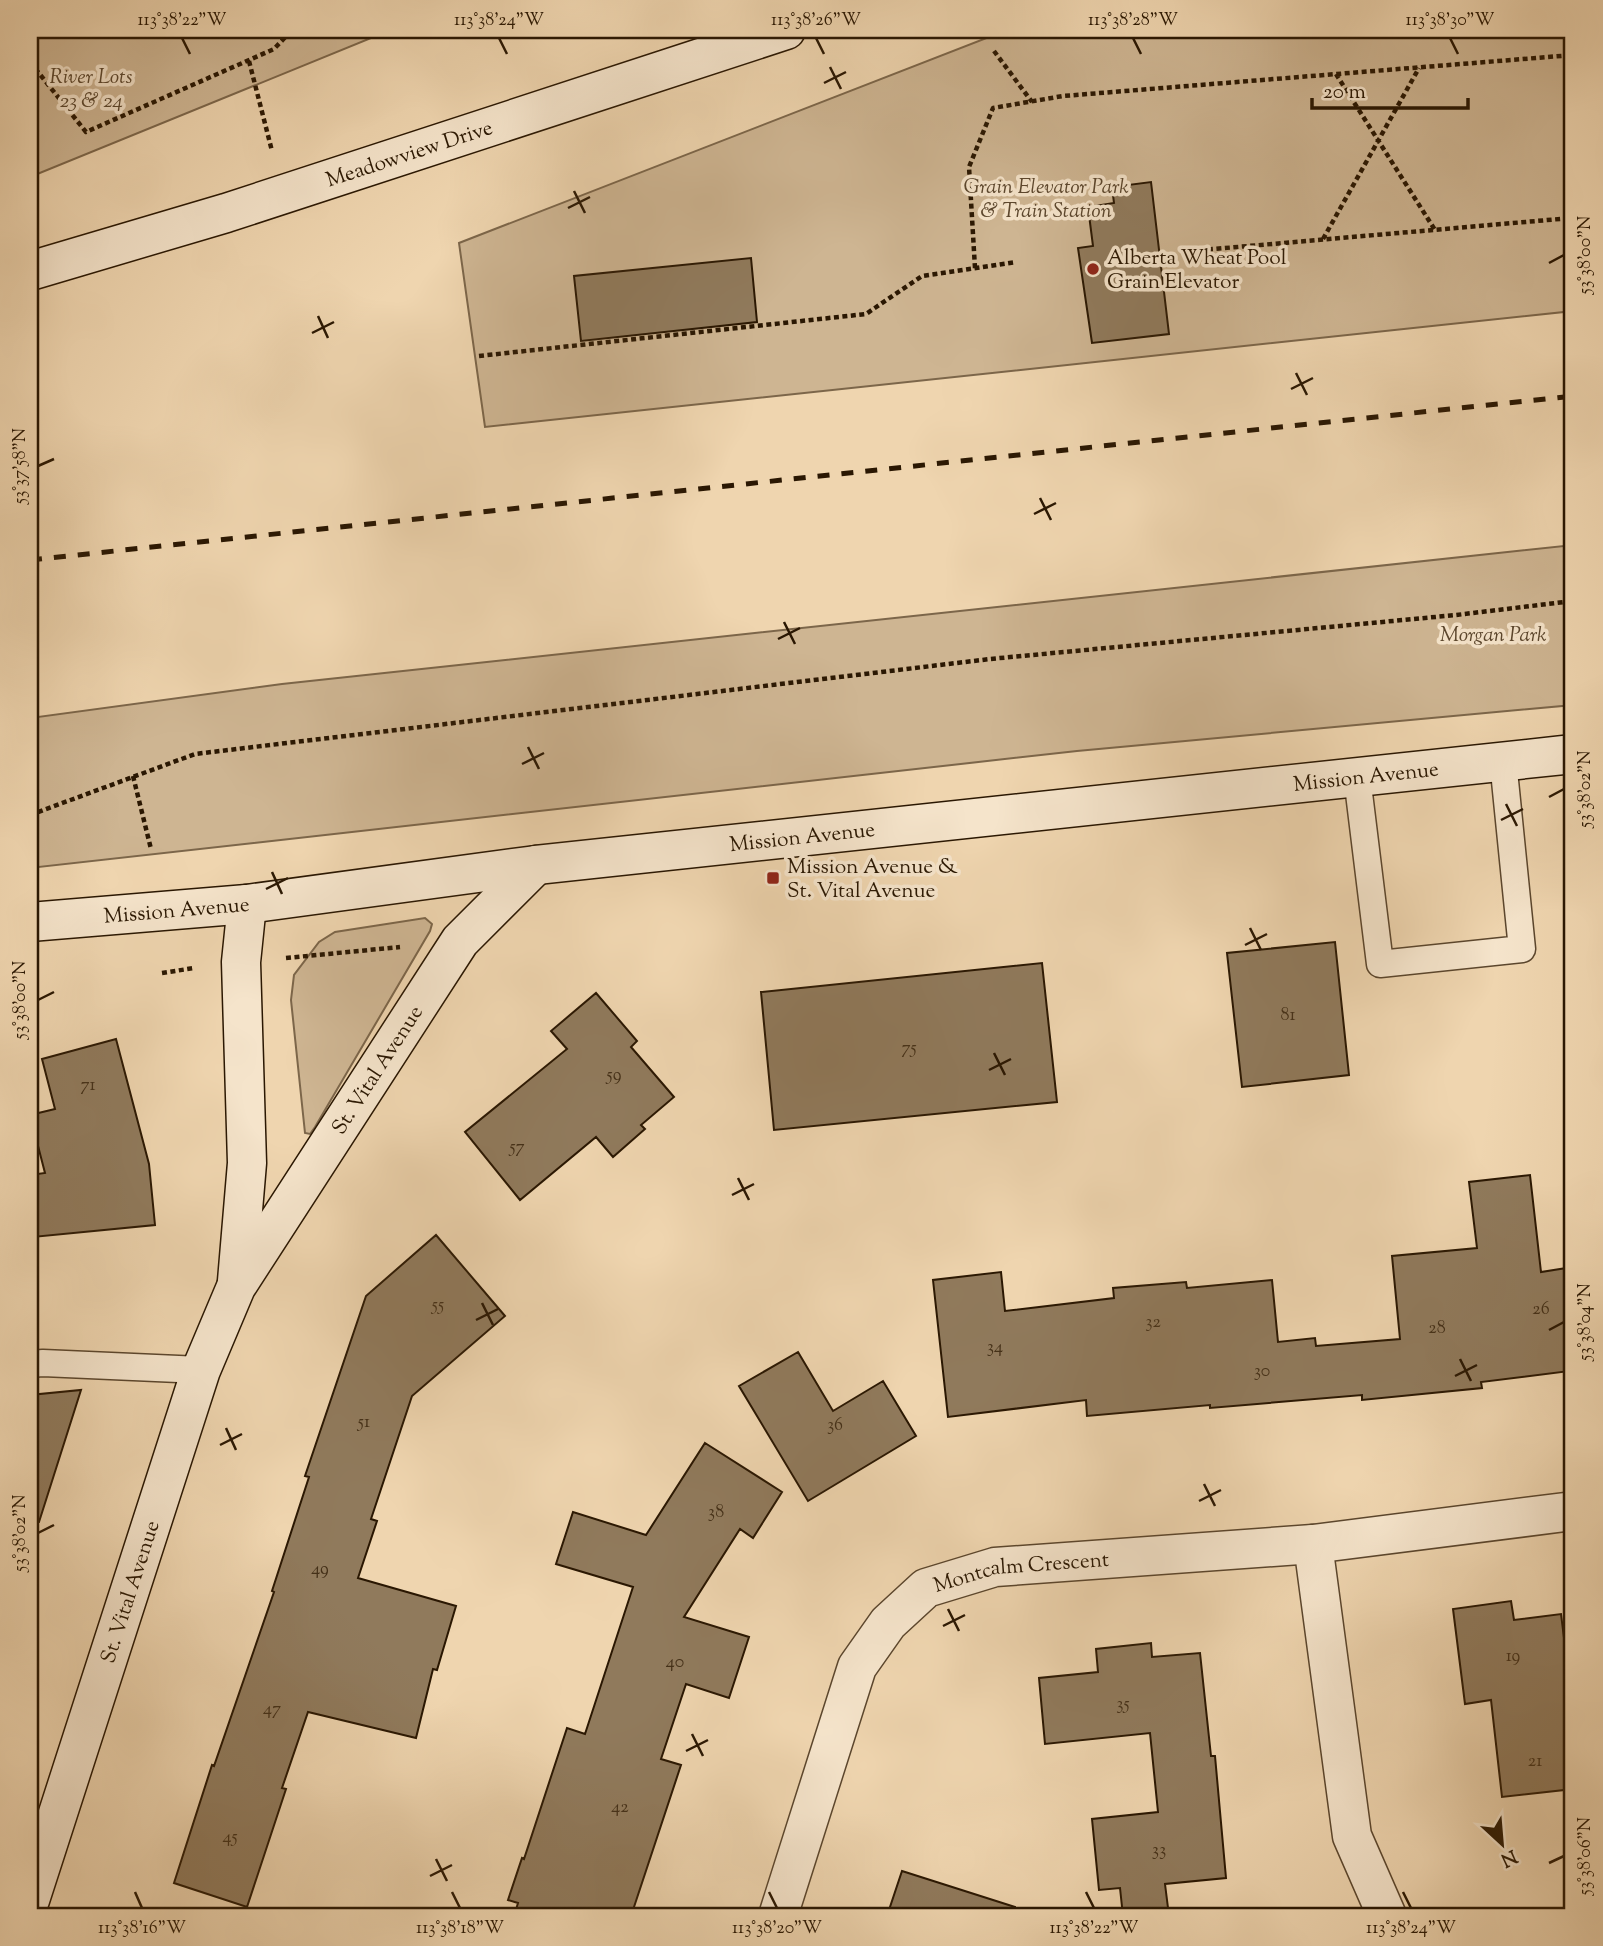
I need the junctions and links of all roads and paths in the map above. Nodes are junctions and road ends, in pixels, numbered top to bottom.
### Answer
1 (292, 30) edge
2 (786, 30) edge
3 (994, 51) dead end
4 (1573, 55) edge
5 (248, 61) junction
6 (30, 62) edge
7 (1419, 68) junction
8 (1335, 74) junction
9 (1032, 102) junction
10 (284, 194) junction
11 (1571, 218) dead end
12 (1435, 230) junction
13 (1323, 239) junction
14 (1191, 251) dead end
15 (1016, 262) dead end
16 (975, 268) junction
17 (30, 271) edge
18 (479, 356) dead end
19 (1573, 601) edge
20 (1573, 754) edge
21 (1503, 761) junction
22 (133, 776) junction
23 (1356, 777) junction
24 (30, 815) edge
25 (151, 849) dead end
26 (536, 865) junction
27 (247, 904) junction
28 (30, 922) edge
29 (460, 941) junction
30 (241, 962) junction
31 (162, 973) dead end
32 (236, 1287) junction
33 (30, 1364) edge
34 (201, 1370) junction
35 (1573, 1511) edge
36 (1313, 1544) junction
37 (37, 1856) edge
38 (30, 1900) edge
39 (778, 1916) edge
40 (1387, 1916) edge

1 - 5 path
2 - 10 street, Meadowview Drive
3 - 9 path
4 - 7 path
5 - 6 path
5 - 10 path
7 - 8 path
7 - 13 path
8 - 9 path
8 - 12 path
9 - 16 path
10 - 17 street, Meadowview Drive
11 - 12 path
12 - 13 path
13 - 14 path
15 - 16 path
16 - 18 path
19 - 22 path
20 - 21 street, Mission Avenue
21 - 23 street, Mission Avenue
21 - 23 lane
22 - 24 path
22 - 25 path
23 - 26 street, Mission Avenue
26 - 27 street, Mission Avenue
26 - 29 street, St. Vital Avenue
27 - 28 street, Mission Avenue
27 - 30 street, St. Vital Avenue
29 - 30 path
29 - 32 street, St. Vital Avenue
30 - 31 path
30 - 32 street, St. Vital Avenue
32 - 34 street, St. Vital Avenue
33 - 34 lane
34 - 37 street, St. Vital Avenue
35 - 36 street, Montcalm Crescent
36 - 39 street, Montcalm Crescent
36 - 40 street
37 - 38 street, St. Vital Avenue

